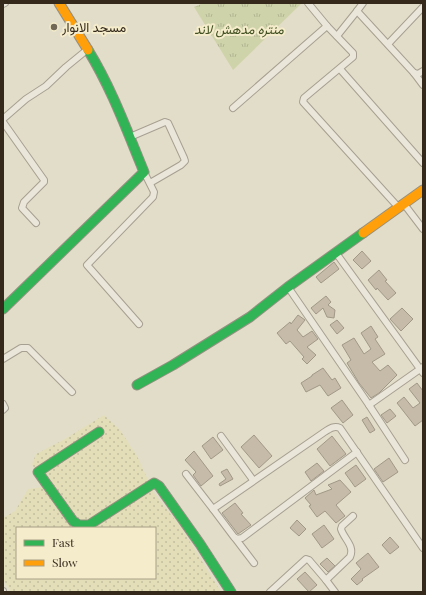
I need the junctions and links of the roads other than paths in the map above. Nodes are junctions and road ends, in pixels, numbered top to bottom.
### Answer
1 (59, 3) edge
2 (308, 3) edge
3 (363, 3) edge
4 (423, 7) edge
5 (357, 11) junction
6 (327, 26) junction
7 (337, 36) junction
8 (388, 44) junction
9 (88, 49) junction
10 (340, 69) junction
11 (423, 71) edge
12 (414, 73) junction
13 (423, 85) edge
14 (233, 108) dead end
15 (3, 119) edge
16 (3, 122) edge
17 (130, 137) junction
18 (423, 163) edge
19 (144, 172) junction
20 (150, 183) junction
21 (423, 190) edge
22 (401, 206) junction
23 (36, 223) dead end
24 (423, 229) edge
25 (336, 253) junction
26 (288, 287) junction
27 (4, 307) edge
28 (139, 324) dead end
29 (3, 358) edge
30 (422, 370) edge
31 (137, 385) dead end
32 (72, 392) dead end
33 (3, 404) edge
34 (369, 405) junction
35 (3, 410) edge
36 (99, 432) dead end
37 (222, 436) dead end
38 (357, 452) junction
39 (405, 460) dead end
40 (186, 474) dead end
41 (253, 480) junction
42 (213, 509) junction
43 (353, 516) dead end
44 (234, 537) junction
45 (423, 548) edge
46 (254, 563) dead end
47 (326, 580) junction
48 (231, 592) edge
49 (270, 592) edge
50 (335, 592) edge

1 - 9 street
2 - 6 street
3 - 5 street
4 - 8 street
5 - 7 street
5 - 8 street
6 - 7 street
6 - 14 street
7 - 10 street
8 - 12 street
9 - 15 street
9 - 17 street
10 - 18 street
10 - 22 street
11 - 12 street
12 - 13 street
16 - 23 street
17 - 19 street
17 - 20 street
19 - 20 street
19 - 27 street
20 - 28 street
21 - 22 street
22 - 24 street
22 - 25 street
25 - 26 street
25 - 30 street
26 - 31 street
26 - 34 street
29 - 32 street
30 - 34 street
33 - 35 street
34 - 39 street
36 - 48 street
37 - 41 street
38 - 41 street
38 - 44 street
38 - 45 street
40 - 42 street
41 - 42 street
42 - 44 street
43 - 47 street
44 - 46 street
47 - 49 street
47 - 50 street

